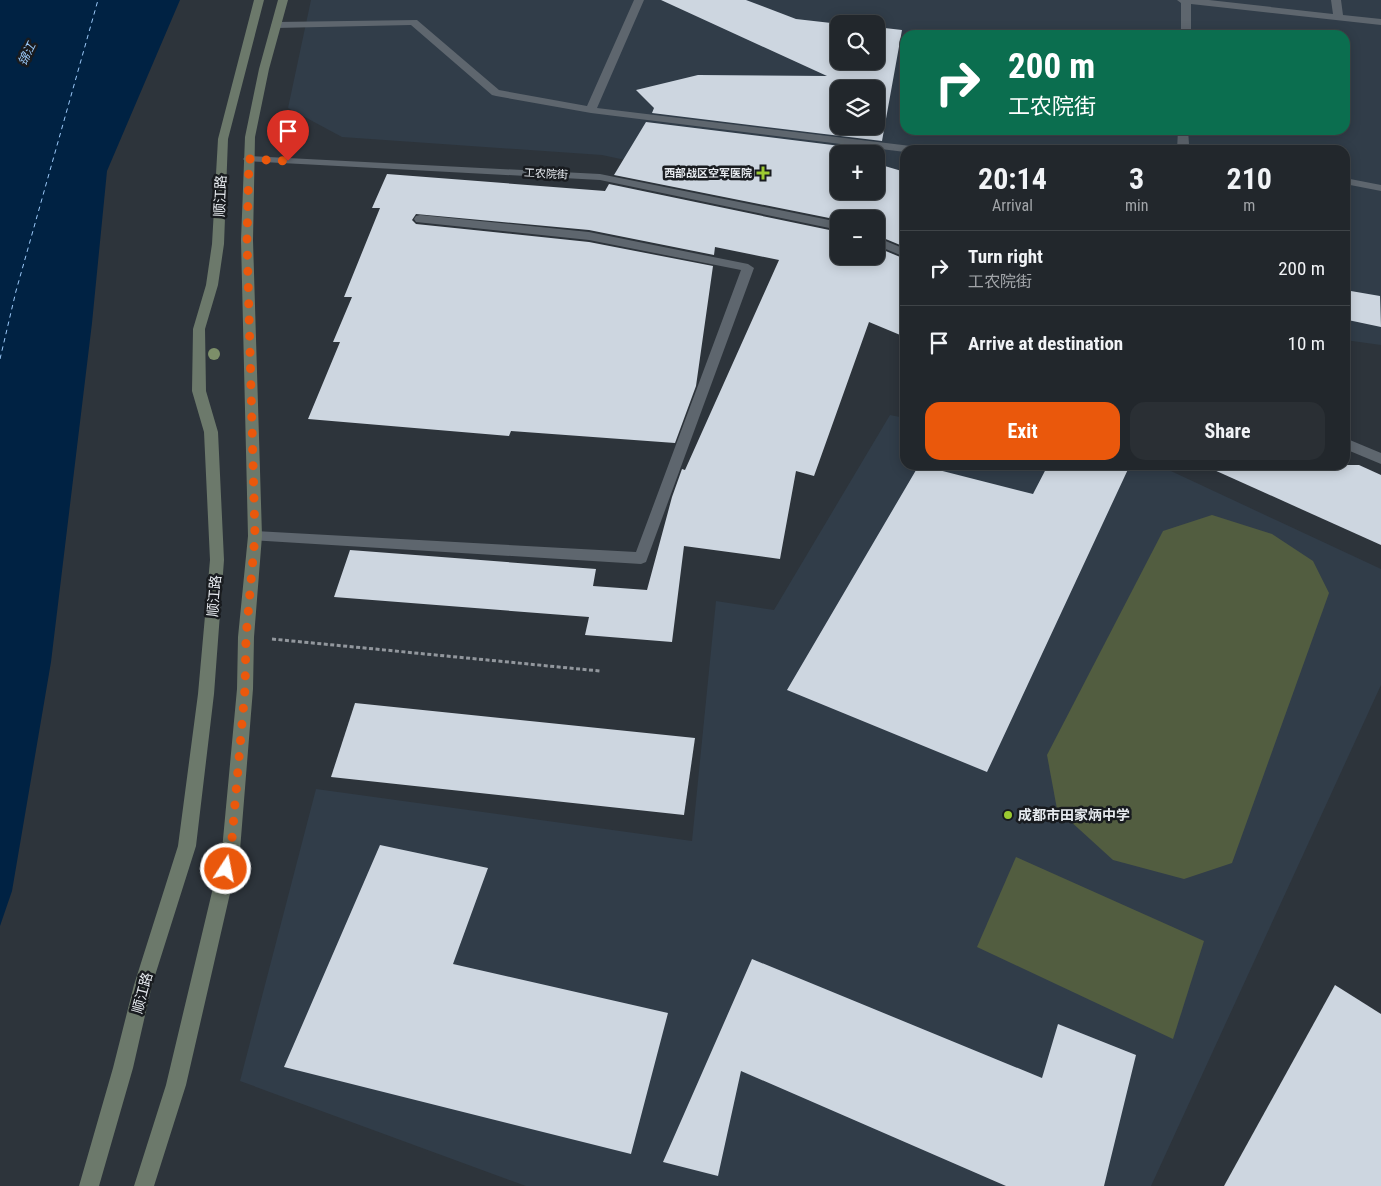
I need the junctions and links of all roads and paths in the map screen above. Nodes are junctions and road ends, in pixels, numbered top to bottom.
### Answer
1 (259, 0) edge
2 (282, 0) edge
3 (639, 0) edge
4 (1182, 0) edge
5 (1186, 0) edge
6 (1336, 0) edge
7 (1338, 17) junction
8 (1381, 22) edge
9 (276, 24) junction
10 (1186, 30) edge
11 (591, 110) junction
12 (900, 148) edge
13 (249, 159) junction
14 (1350, 182) edge
15 (1381, 188) edge
16 (420, 219) dead end
17 (830, 224) edge
18 (885, 245) edge
19 (900, 251) edge
20 (1350, 445) edge
21 (1381, 459) edge
22 (255, 536) junction
23 (246, 637) junction
24 (600, 671) dead end
25 (89, 1186) edge
26 (144, 1186) edge

1 - 25 main road, 顺江路
2 - 9 main road, 顺江路
3 - 11 street
4 - 5 street
5 - 7 street
5 - 10 street
6 - 7 street
7 - 8 street
9 - 11 street
9 - 13 main road, 顺江路
11 - 12 street
13 - 17 street, 工农院街
13 - 22 main road, 顺江路
14 - 15 street
16 - 22 street
18 - 19 street
20 - 21 street
22 - 23 main road, 顺江路
23 - 24 path
23 - 26 main road, 顺江路

